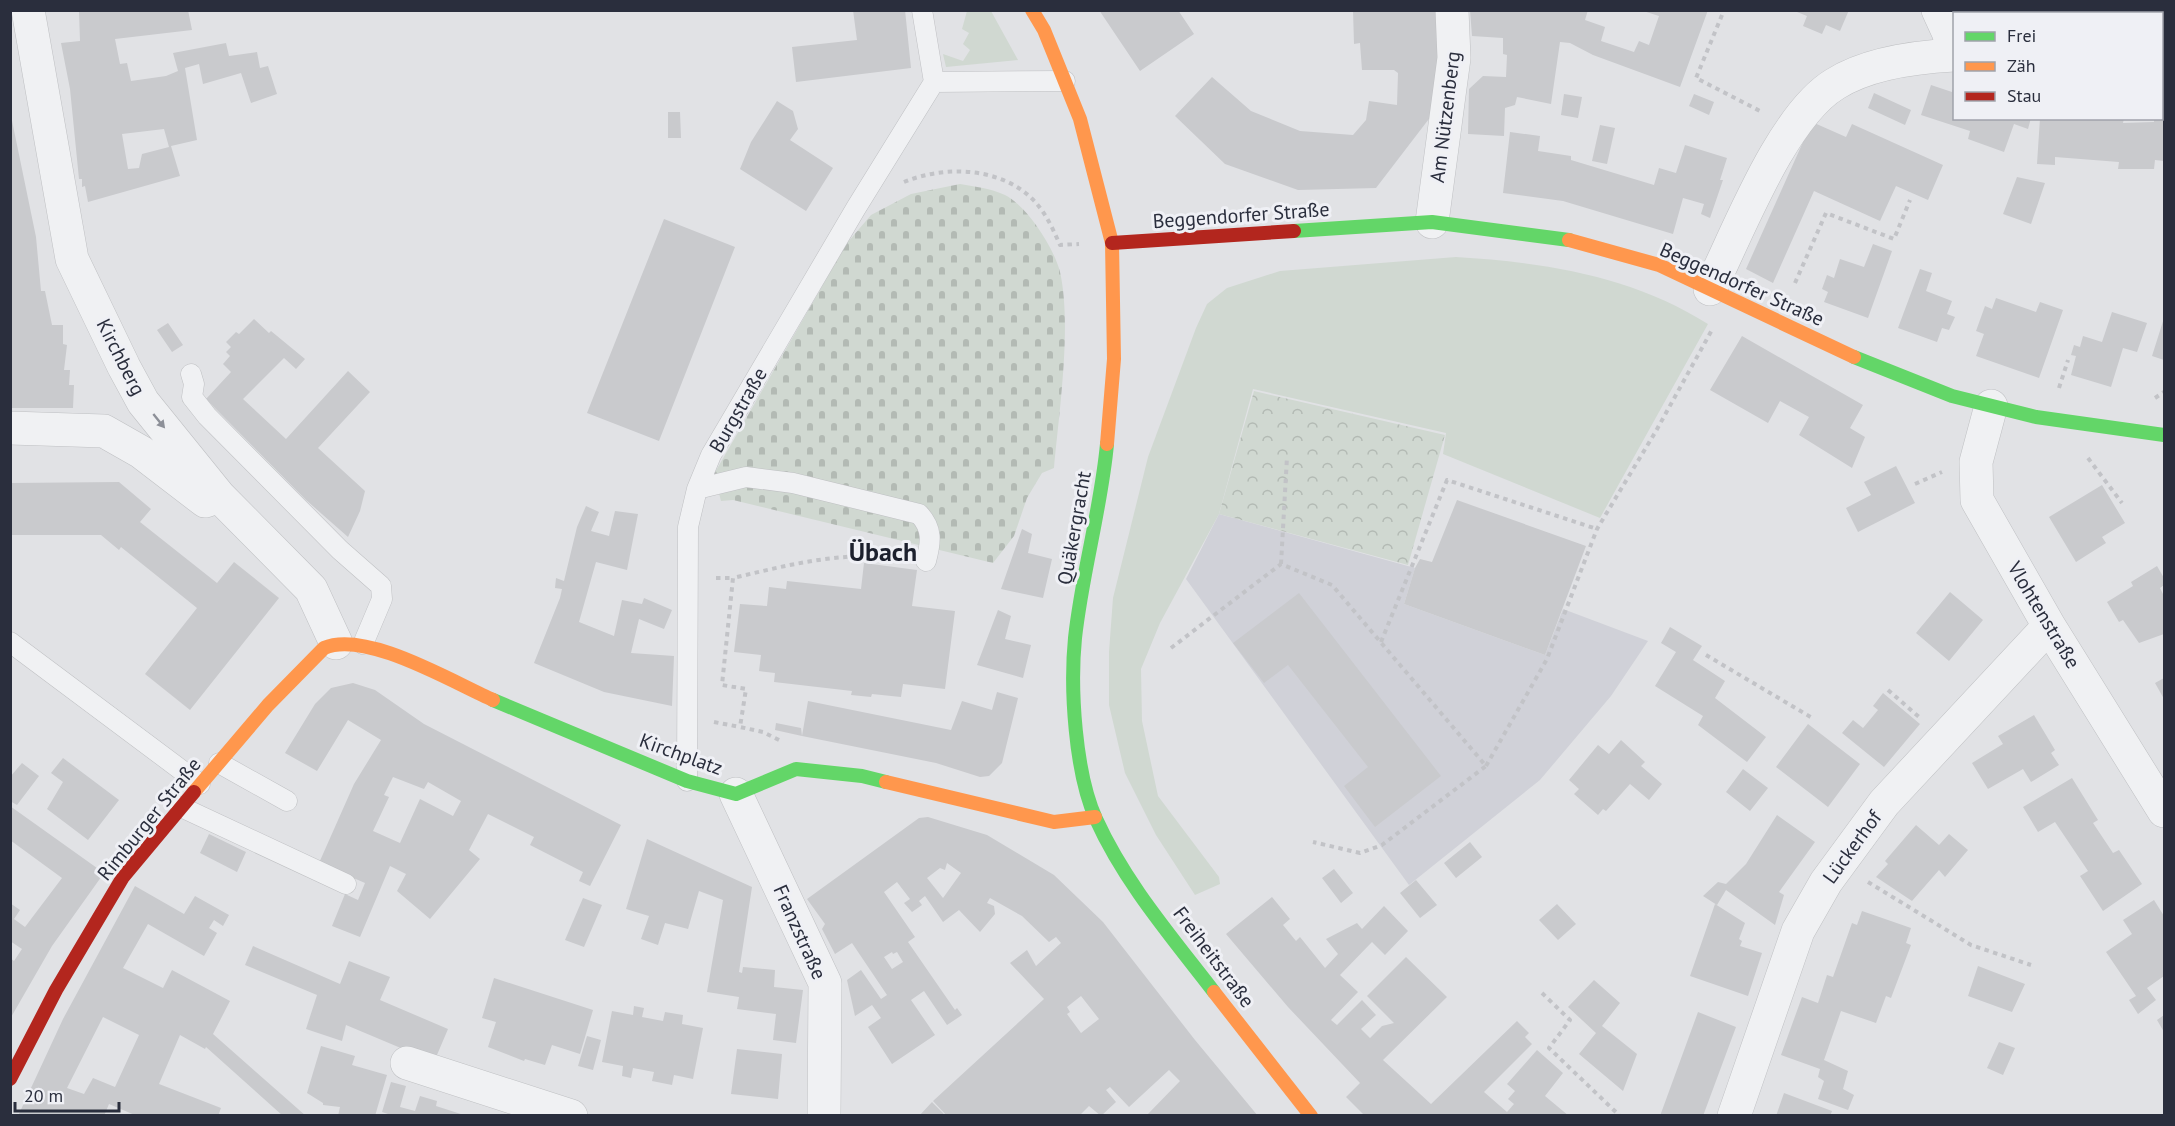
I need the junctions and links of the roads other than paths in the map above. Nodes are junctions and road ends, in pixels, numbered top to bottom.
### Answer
1 (28, 10) edge
2 (922, 10) edge
3 (1032, 10) edge
4 (1452, 10) edge
5 (1938, 10) edge
6 (1953, 55) edge
7 (1065, 81) junction
8 (934, 82) junction
9 (1432, 222) junction
10 (1112, 243) junction
11 (1710, 289) junction
12 (191, 374) dead end
13 (1991, 406) junction
14 (10, 428) edge
15 (2164, 435) edge
16 (697, 489) junction
17 (219, 496) junction
18 (926, 561) road end
19 (2049, 626) junction
20 (10, 642) edge
21 (349, 644) junction
22 (219, 763) junction
23 (687, 781) junction
24 (200, 784) junction
25 (736, 794) junction
26 (287, 801) dead end
27 (181, 807) junction
28 (2164, 812) edge
29 (1095, 817) junction
30 (346, 884) dead end
31 (407, 1063) dead end
32 (10, 1079) edge
33 (571, 1116) edge
34 (824, 1116) edge
35 (1311, 1116) edge
36 (1734, 1116) edge

1 -> 17 street, Kirchberg
2 - 8 lane
3 - 7 street
4 - 9 street, Am Nützenberg
5 - 6 street
6 - 11 street
7 - 8 lane
7 - 10 street
8 - 16 lane, Burgstraße
9 - 10 street, Beggendorfer Straße
9 - 11 street, Beggendorfer Straße
10 - 29 street, Quäkergracht
11 - 13 street, Beggendorfer Straße
12 - 21 lane
13 - 15 street, Beggendorfer Straße
13 - 19 street, Vlohtenstraße
14 - 17 street
16 - 18 lane
16 - 23 lane, Burgstraße
17 - 21 street, Kirchberg
19 - 28 street, Vlohtenstraße
19 - 36 street, Lückerhof
20 - 24 lane
21 - 22 street, Rimburger Straße
21 - 23 street, Kirchplatz
22 - 24 street, Rimburger Straße
22 - 26 lane
23 - 25 street, Kirchplatz
24 - 27 street, Rimburger Straße
25 - 29 street, Kirchplatz
25 - 34 street, Franzstraße
27 - 30 lane
27 - 32 street, Rimburger Straße
29 - 35 street, Freiheitstraße
31 - 33 street

